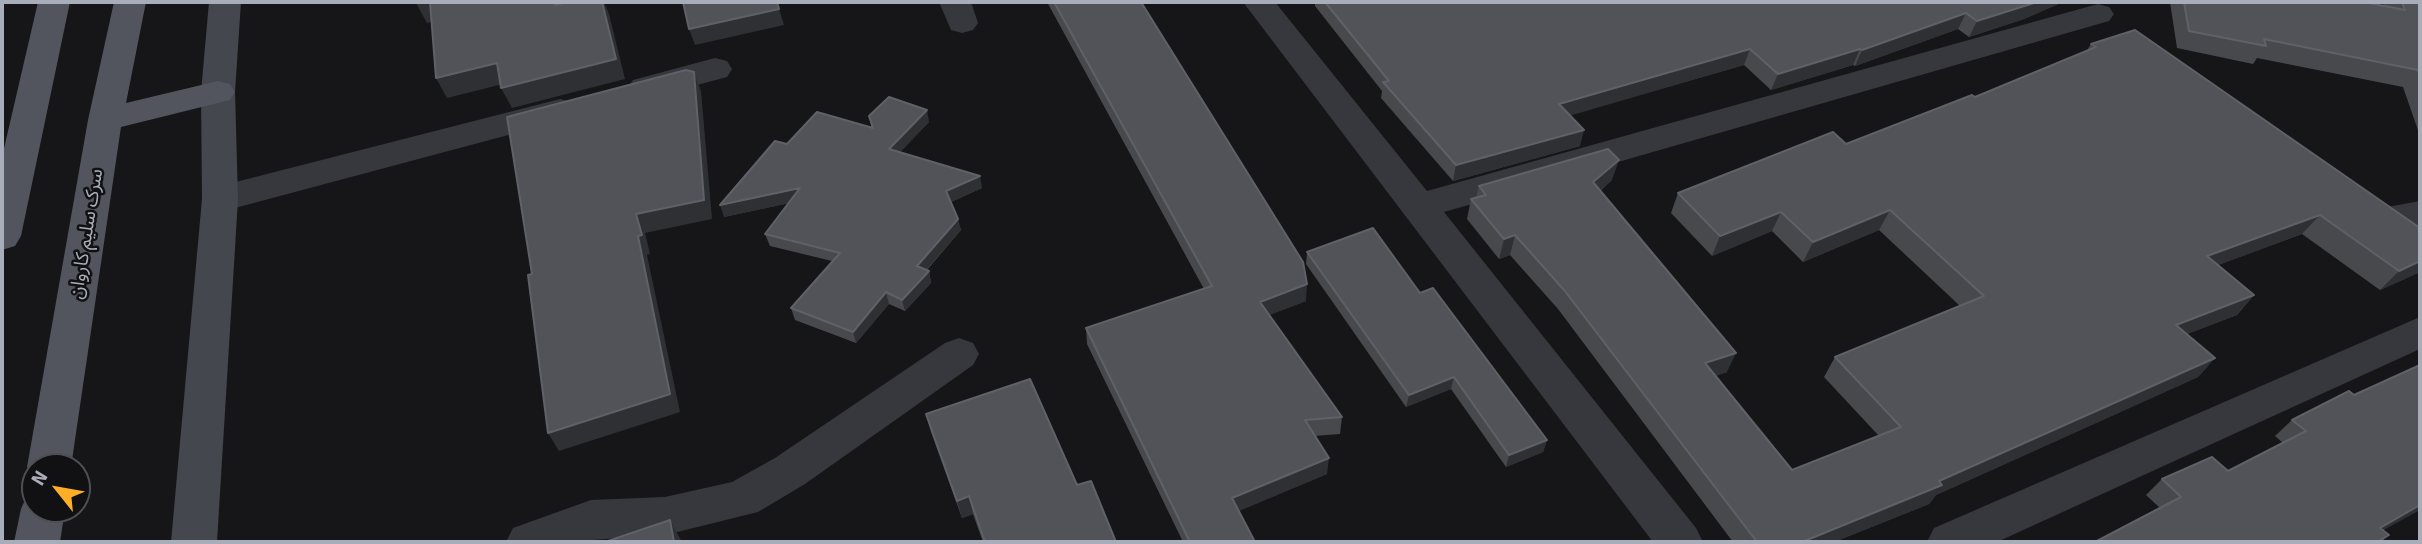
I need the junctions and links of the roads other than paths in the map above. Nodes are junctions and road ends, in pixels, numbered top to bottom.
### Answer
1 (54, 2) edge
2 (130, 2) edge
3 (225, 2) edge
4 (1267, 3) edge
5 (2099, 15) edge
6 (715, 69) dead end
7 (218, 92) junction
8 (17, 102) edge
9 (105, 120) junction
10 (220, 199) junction
11 (1419, 206) junction
12 (2392, 212) edge
13 (2, 236) edge
14 (2420, 239) edge
15 (2420, 332) edge
16 (959, 354) dead end
17 (52, 453) edge
18 (40, 523) edge
19 (37, 542) edge
20 (194, 542) edge
21 (529, 542) edge
22 (1680, 542) edge
23 (1950, 542) edge

1 - 8 main road
2 - 9 main road, سرک سلیم کاروان
3 - 7 street
4 - 11 street
5 - 11 street
6 - 10 street
7 - 9 main road
7 - 10 street
8 - 13 main road
9 - 17 main road, سرک سلیم کاروان
10 - 20 street
11 - 22 street
12 - 14 street
15 - 23 street
16 - 21 street
18 - 19 main road

